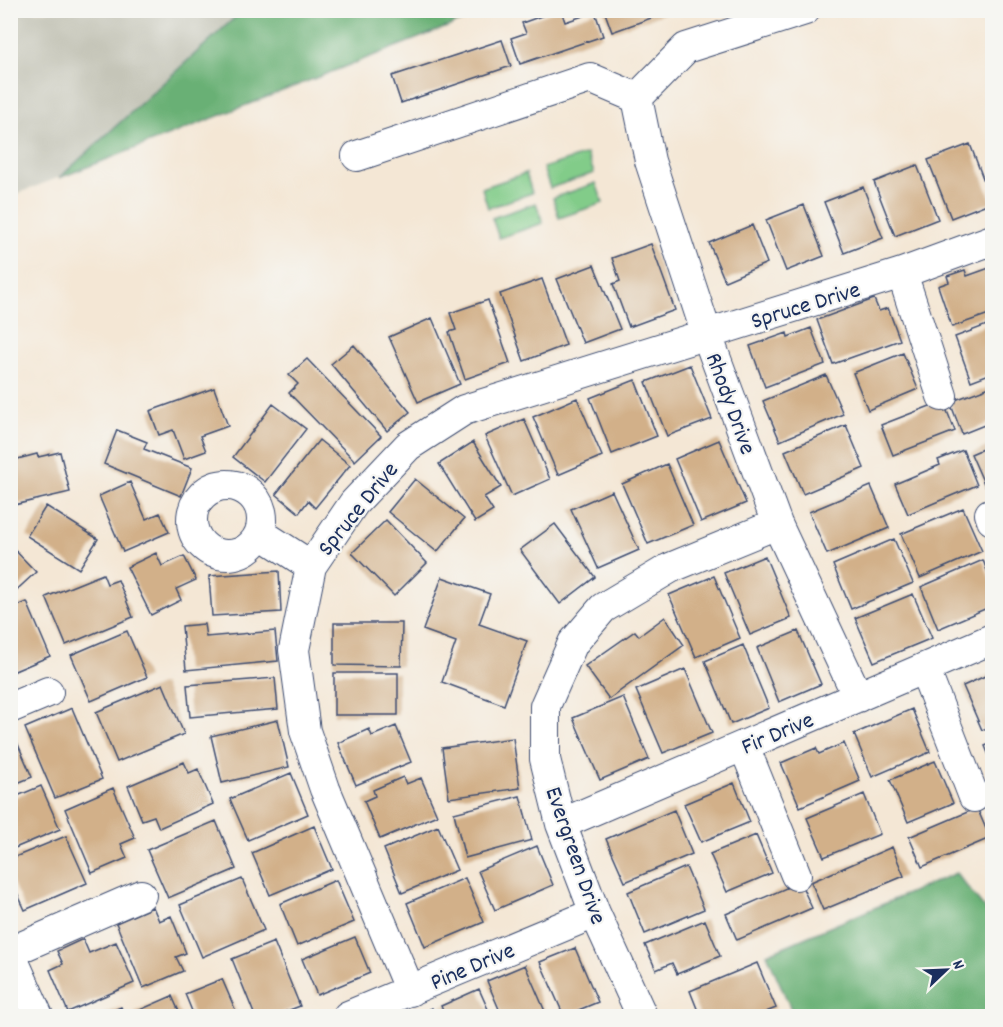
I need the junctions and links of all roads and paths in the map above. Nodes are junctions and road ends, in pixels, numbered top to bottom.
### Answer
1 (805, 10) edge
2 (637, 98) junction
3 (357, 156) dead end
4 (993, 240) edge
5 (903, 273) junction
6 (707, 335) junction
7 (942, 396) dead end
8 (777, 524) junction
9 (260, 533) dead end
10 (311, 566) junction
11 (993, 639) edge
12 (924, 669) junction
13 (48, 692) dead end
14 (858, 697) junction
15 (10, 708) edge
16 (744, 746) junction
17 (974, 797) dead end
18 (561, 824) junction
19 (796, 874) dead end
20 (141, 895) dead end
21 (595, 913) junction
22 (10, 953) edge
23 (410, 991) junction
24 (38, 1017) edge
25 (348, 1017) edge
26 (642, 1017) edge

1 - 2 street
2 - 3 street
2 - 6 street, Rhody Drive
4 - 5 street, Spruce Drive
5 - 6 street, Spruce Drive
5 - 7 street
6 - 8 street, Rhody Drive
6 - 10 street, Spruce Drive
8 - 14 street, Rhody Drive
8 - 18 street, Evergreen Drive
9 - 10 street
10 - 23 street, Spruce Drive
11 - 12 street, Fir Drive
12 - 14 street, Fir Drive
12 - 17 street
13 - 15 street
14 - 16 street, Fir Drive
16 - 18 street, Fir Drive
16 - 19 street
18 - 21 street, Evergreen Drive
20 - 22 street
21 - 23 street, Pine Drive
21 - 26 street, Evergreen Drive
22 - 24 street
23 - 25 street, Pine Drive

